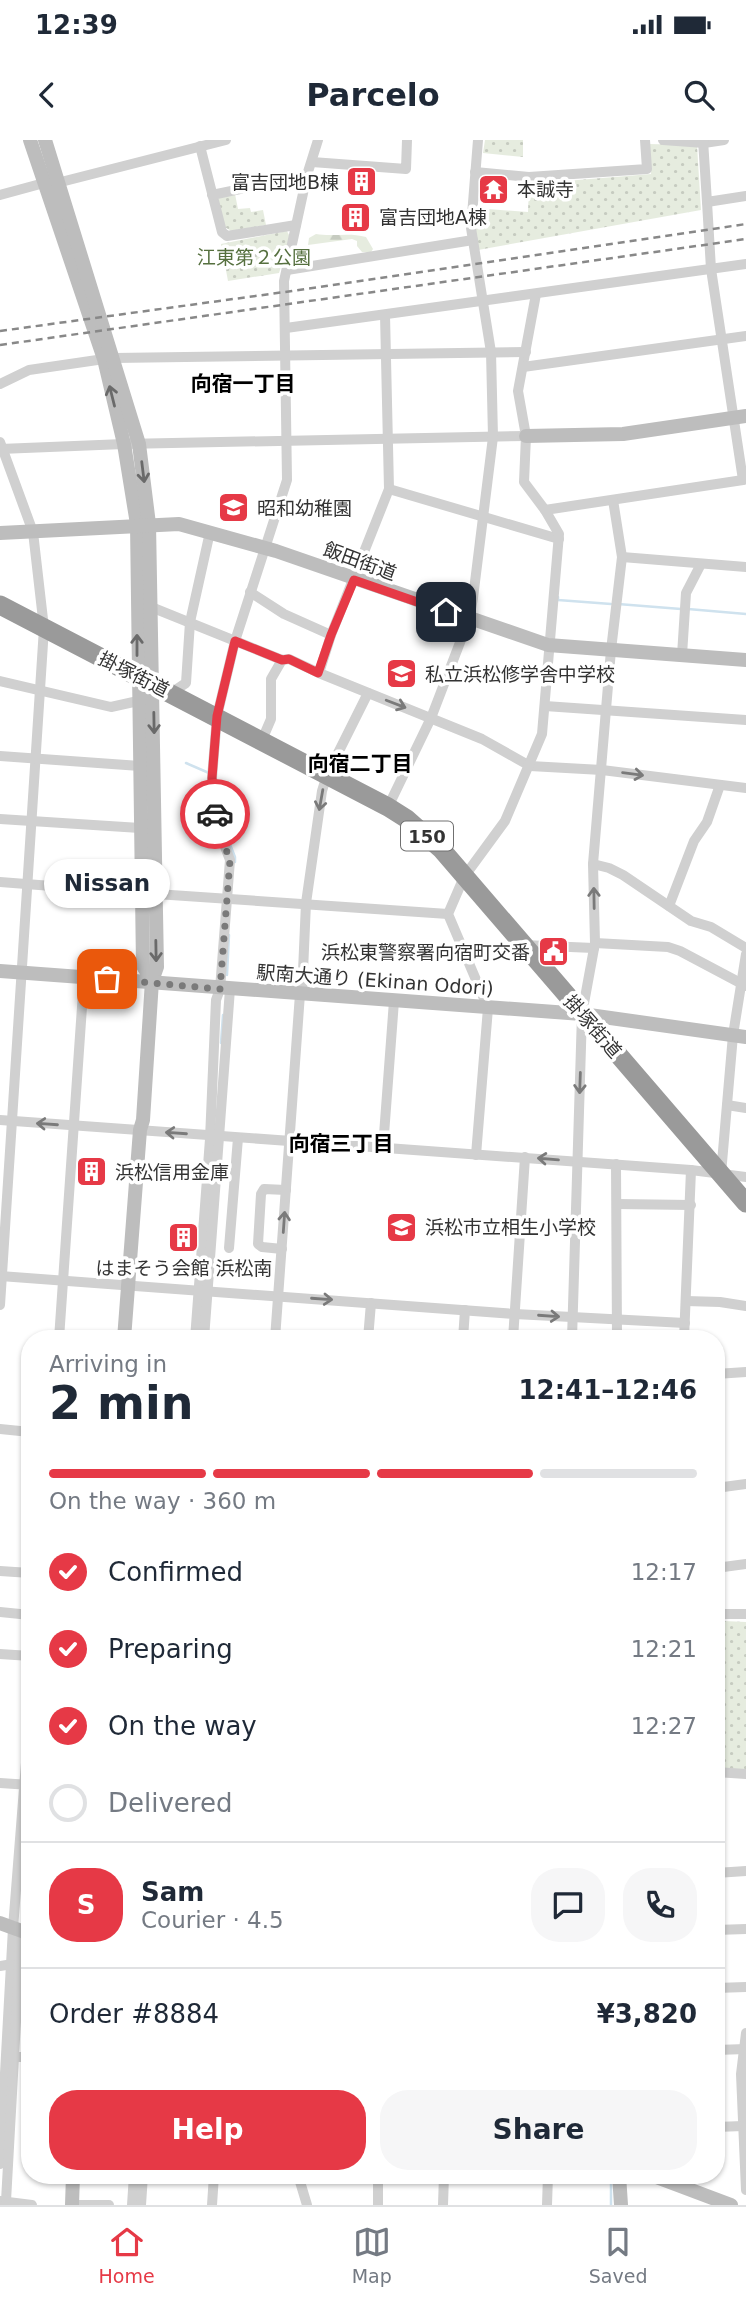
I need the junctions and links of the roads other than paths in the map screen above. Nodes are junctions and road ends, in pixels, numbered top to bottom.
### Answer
1 (30, 140) edge
2 (45, 140) edge
3 (226, 140) edge
4 (318, 140) edge
5 (407, 140) edge
6 (478, 140) edge
7 (645, 140) edge
8 (663, 140) edge
9 (724, 140) edge
10 (704, 141) edge
11 (200, 146) junction
12 (312, 162) junction
13 (475, 172) junction
14 (307, 175) junction
15 (50, 183) junction
16 (0, 195) edge
17 (212, 195) junction
18 (746, 197) edge
19 (707, 202) junction
20 (296, 225) junction
21 (473, 240) junction
22 (746, 264) edge
23 (711, 269) junction
24 (287, 270) junction
25 (536, 295) junction
26 (482, 301) junction
27 (384, 315) junction
28 (286, 328) junction
29 (746, 336) edge
30 (723, 338) junction
31 (491, 352) junction
32 (526, 352) junction
33 (286, 356) junction
34 (385, 356) junction
35 (109, 359) junction
36 (523, 367) junction
37 (0, 384) edge
38 (740, 417) edge
39 (526, 436) junction
40 (493, 437) junction
41 (387, 440) junction
42 (286, 441) junction
43 (132, 444) junction
44 (1, 447) edge
45 (744, 480) edge
46 (389, 489) junction
47 (613, 500) junction
48 (545, 510) junction
49 (483, 517) junction
50 (143, 524) junction
51 (33, 532) junction
52 (210, 532) junction
53 (0, 533) edge
54 (559, 539) junction
55 (264, 548) junction
56 (622, 557) junction
57 (701, 564) junction
58 (746, 567) edge
59 (354, 580) junction
60 (250, 592) junction
61 (0, 606) edge
62 (151, 607) junction
63 (469, 620) junction
64 (190, 622) junction
65 (44, 628) junction
66 (331, 635) junction
67 (235, 641) junction
68 (548, 645) junction
69 (611, 650) junction
70 (682, 655) junction
71 (282, 660) junction
72 (746, 660) edge
73 (318, 673) junction
74 (0, 681) edge
75 (154, 685) junction
76 (40, 690) junction
77 (368, 693) junction
78 (138, 701) junction
79 (545, 706) junction
80 (607, 709) junction
81 (217, 716) junction
82 (431, 718) junction
83 (746, 720) edge
84 (262, 740) junction
85 (0, 756) edge
86 (35, 759) junction
87 (140, 766) junction
88 (530, 766) junction
89 (602, 770) junction
90 (327, 775) junction
91 (720, 785) junction
92 (746, 788) edge
93 (388, 807) junction
94 (0, 819) edge
95 (32, 821) junction
96 (140, 828) junction
97 (593, 864) junction
98 (464, 877) junction
99 (0, 882) edge
100 (28, 884) junction
101 (149, 894) junction
102 (230, 899) junction
103 (306, 903) junction
104 (669, 906) junction
105 (448, 914) junction
106 (523, 945) junction
107 (594, 945) junction
108 (746, 948) edge
109 (746, 954) edge
110 (0, 971) edge
111 (22, 972) junction
112 (84, 978) junction
113 (152, 981) junction
114 (744, 985) edge
115 (225, 989) junction
116 (301, 994) junction
117 (394, 1001) junction
118 (488, 1008) junction
119 (582, 1014) junction
120 (740, 1036) edge
121 (727, 1105) junction
122 (746, 1108) edge
123 (0, 1120) edge
124 (12, 1121) junction
125 (73, 1126) junction
126 (140, 1130) junction
127 (214, 1136) junction
128 (238, 1138) junction
129 (290, 1142) junction
130 (383, 1148) junction
131 (476, 1155) junction
132 (525, 1157) junction
133 (578, 1162) junction
134 (616, 1164) junction
135 (691, 1170) junction
136 (721, 1174) junction
137 (746, 1177) edge
138 (286, 1190) junction
139 (746, 1203) edge
140 (617, 1204) junction
141 (691, 1205) junction
142 (229, 1248) dead end
143 (282, 1249) junction
144 (1, 1276) edge
145 (63, 1279) junction
146 (128, 1284) junction
147 (203, 1290) junction
148 (278, 1296) junction
149 (686, 1301) junction
150 (371, 1303) junction
151 (0, 1305) edge
152 (746, 1306) edge
153 (465, 1310) junction
154 (514, 1314) junction
155 (573, 1318) junction
156 (617, 1320) junction
157 (685, 1323) junction
158 (60, 1330) edge
159 (125, 1330) edge
160 (196, 1330) edge
161 (204, 1330) edge
162 (276, 1330) edge
163 (369, 1330) edge
164 (464, 1330) edge
165 (513, 1330) edge
166 (572, 1330) edge
167 (617, 1330) edge
168 (685, 1330) edge
169 (746, 1372) edge
170 (725, 1373) edge
171 (0, 1429) edge
172 (21, 1431) edge
173 (746, 1484) edge
174 (725, 1487) edge
175 (746, 1564) edge
176 (725, 1567) edge
177 (0, 1571) edge
178 (21, 1572) edge
179 (0, 1612) edge
180 (21, 1614) edge
181 (725, 1614) edge
182 (746, 1614) edge
183 (0, 1654) edge
184 (21, 1655) edge
185 (725, 1773) edge
186 (746, 1774) edge
187 (0, 1783) edge
188 (21, 1784) edge
189 (21, 1863) edge
190 (746, 1871) edge
191 (725, 1872) edge
192 (16, 1929) edge
193 (746, 1929) edge
194 (725, 1930) edge
195 (15, 1963) edge
196 (746, 1987) edge
197 (725, 1988) edge
198 (746, 2033) edge
199 (745, 2049) edge
200 (725, 2050) edge
201 (6, 2057) edge
202 (744, 2084) edge
203 (743, 2126) junction
204 (725, 2127) edge
205 (0, 2164) edge
206 (73, 2184) edge
207 (133, 2184) edge
208 (142, 2184) edge
209 (213, 2184) edge
210 (301, 2184) edge
211 (378, 2184) edge
212 (444, 2184) edge
213 (548, 2184) edge
214 (620, 2184) edge
215 (675, 2184) edge
216 (746, 2190) edge
217 (2, 2202) edge
218 (32, 2205) edge
219 (74, 2205) edge
220 (109, 2205) edge
221 (132, 2205) edge
222 (141, 2205) edge
223 (212, 2205) edge
224 (307, 2205) edge
225 (377, 2205) edge
226 (443, 2205) edge
227 (547, 2205) edge
228 (621, 2205) edge
229 (730, 2205) edge

1 - 15 street
2 - 15 street
3 - 11 street
4 - 12 street
5 - 12 street
6 - 13 street
7 - 13 street
8 - 10 street
9 - 10 street
10 - 19 street
11 - 15 street
11 - 17 street
12 - 14 street
13 - 21 street
14 - 17 street
14 - 20 street
15 - 16 street
15 - 35 street
17 - 20 street
18 - 19 street
19 - 23 street
20 - 24 street
21 - 24 street
21 - 26 street
22 - 23 street
23 - 25 street
23 - 30 street
24 - 28 street
25 - 26 street
25 - 32 street
26 - 27 street
26 - 31 street
27 - 28 street
27 - 34 street
28 - 33 street
29 - 30 street
30 - 36 street
30 - 38 street
31 - 32 street
31 - 34 street
31 - 40 street
32 - 36 street
33 - 34 street
33 - 35 street
33 - 42 street
34 - 41 street
35 - 37 street
35 - 43 street
36 - 39 street
38 - 39 street
38 - 45 street
39 - 40 street
39 - 48 street
40 - 41 street
40 - 49 street
41 - 42 street
41 - 46 street
42 - 43 street
42 - 55 street
43 - 44 street
43 - 50 street
44 - 51 street
45 - 47 street
46 - 49 street
46 - 59 street
47 - 48 street
47 - 56 street
48 - 54 street
49 - 54 street
49 - 63 street
50 - 51 street, 飯田街道
50 - 52 street, 飯田街道
50 - 62 street
75 -> 50 street
51 - 53 street, 飯田街道
51 - 65 street
52 - 55 street, 飯田街道
52 - 64 street
54 - 68 street
55 - 59 street, 飯田街道
55 - 60 street
56 - 57 street
56 - 69 street
57 - 58 street
57 - 70 street
59 - 63 street, 飯田街道
59 - 66 street
60 - 66 street
60 - 67 street
61 - 65 highway, 掛塚街道 / 150
62 - 64 street
62 - 75 street
63 - 68 street, 飯田街道
63 - 82 street
64 - 67 street
64 - 75 street
65 - 75 highway, 掛塚街道 / 150
65 - 76 street
66 - 73 street
67 - 71 street
67 - 81 street
68 - 69 street, 飯田街道
68 - 79 street
69 - 70 street, 飯田街道
69 - 80 street
70 - 72 street, 飯田街道
71 - 73 street
71 - 84 street
73 - 77 street
74 - 76 street
75 - 78 street
75 - 81 highway, 掛塚街道 / 150
75 -> 101 street
76 - 78 street
76 - 86 street
77 -> 82 street
77 - 90 street
78 - 87 street
79 - 80 street
79 - 88 street
80 - 83 street
80 - 89 street
81 - 84 highway, 掛塚街道 / 150
81 - 102 street
82 - 88 street
82 - 93 street
84 - 90 highway, 掛塚街道 / 150
85 - 86 street
86 - 87 street
86 - 95 street
87 - 96 street
88 - 89 street
88 - 98 street
89 -> 91 street
89 - 97 street
90 - 93 highway, 掛塚街道 / 150
90 -> 103 street
91 - 92 street
91 - 104 street
93 - 98 highway, 掛塚街道 / 150
94 - 95 street
95 - 96 street
95 - 100 street
96 - 101 street
97 - 104 street
107 -> 97 street
98 - 105 street
98 - 106 highway, 掛塚街道 / 150
99 - 100 street
100 - 101 street
100 - 111 street
101 - 102 street
101 - 113 street
102 - 103 street
102 - 115 street
103 - 105 street
103 - 116 street
104 - 108 street
105 - 118 street
106 - 107 street
106 - 119 highway, 掛塚街道 / 150
107 - 114 street
107 - 119 street
109 - 114 street
110 - 111 street, 駅南大通り (Ekinan Odori)
111 - 112 street, 駅南大通り (Ekinan Odori)
111 - 124 street
112 - 113 street, 駅南大通り (Ekinan Odori)
112 - 125 street
113 - 115 street, 駅南大通り (Ekinan Odori)
113 - 126 street
114 - 120 street
115 - 116 street, 駅南大通り (Ekinan Odori)
115 - 127 street
116 - 117 street, 駅南大通り (Ekinan Odori)
116 - 129 street
117 - 118 street, 駅南大通り (Ekinan Odori)
117 - 130 street
118 - 119 street, 駅南大通り (Ekinan Odori)
118 - 131 street
119 - 120 street, 駅南大通り (Ekinan Odori)
119 -> 133 street
119 - 136 highway, 掛塚街道 / 150
120 - 121 street
121 - 122 street
121 - 136 street
123 - 124 street
125 -> 124 street
124 - 144 street
125 - 126 street
125 - 145 street
127 -> 126 street
126 - 146 street
127 - 128 street
127 - 147 street
128 - 129 street
128 - 142 street
129 - 130 street
129 - 138 street
130 - 131 street
131 - 132 street
133 -> 132 street
132 - 154 street
133 - 134 street
133 - 155 street
134 - 135 street
134 - 140 street
135 - 136 street
135 - 141 street
136 - 137 street
136 - 139 highway, 掛塚街道 / 150
143 -> 138 street
138 - 143 street
140 - 141 street
140 - 156 street
141 - 149 street
143 - 148 street
144 - 145 street
144 - 151 street
145 - 146 street
145 - 158 street
146 - 147 street
146 - 159 street
147 - 148 street
147 - 160 street
147 - 161 street
148 -> 150 street
148 - 162 street
149 - 152 street
149 - 157 street
150 - 153 street
150 - 163 street
153 - 154 street
153 - 164 street
154 -> 155 street
154 - 165 street
155 - 156 street
155 - 166 street
156 - 157 street
156 - 167 street
157 - 168 street
169 - 170 street
171 - 172 street
173 - 174 street
175 - 176 street
177 - 178 street
179 - 180 street
181 - 182 street
183 - 184 street
185 - 186 street
187 - 188 street
189 - 192 street
190 - 191 street
192 - 195 street
193 - 194 street
195 - 201 street
196 - 197 street
198 - 199 street
199 - 200 street
199 - 202 street
201 - 205 street
201 - 217 street
202 - 203 street
203 - 204 street
203 - 216 street
206 - 219 street
207 - 221 street
208 - 222 street
209 - 223 street
210 - 224 street
211 - 225 street
212 - 226 street
213 - 227 street
214 - 228 street
215 - 229 street
217 - 218 street
219 - 220 street

